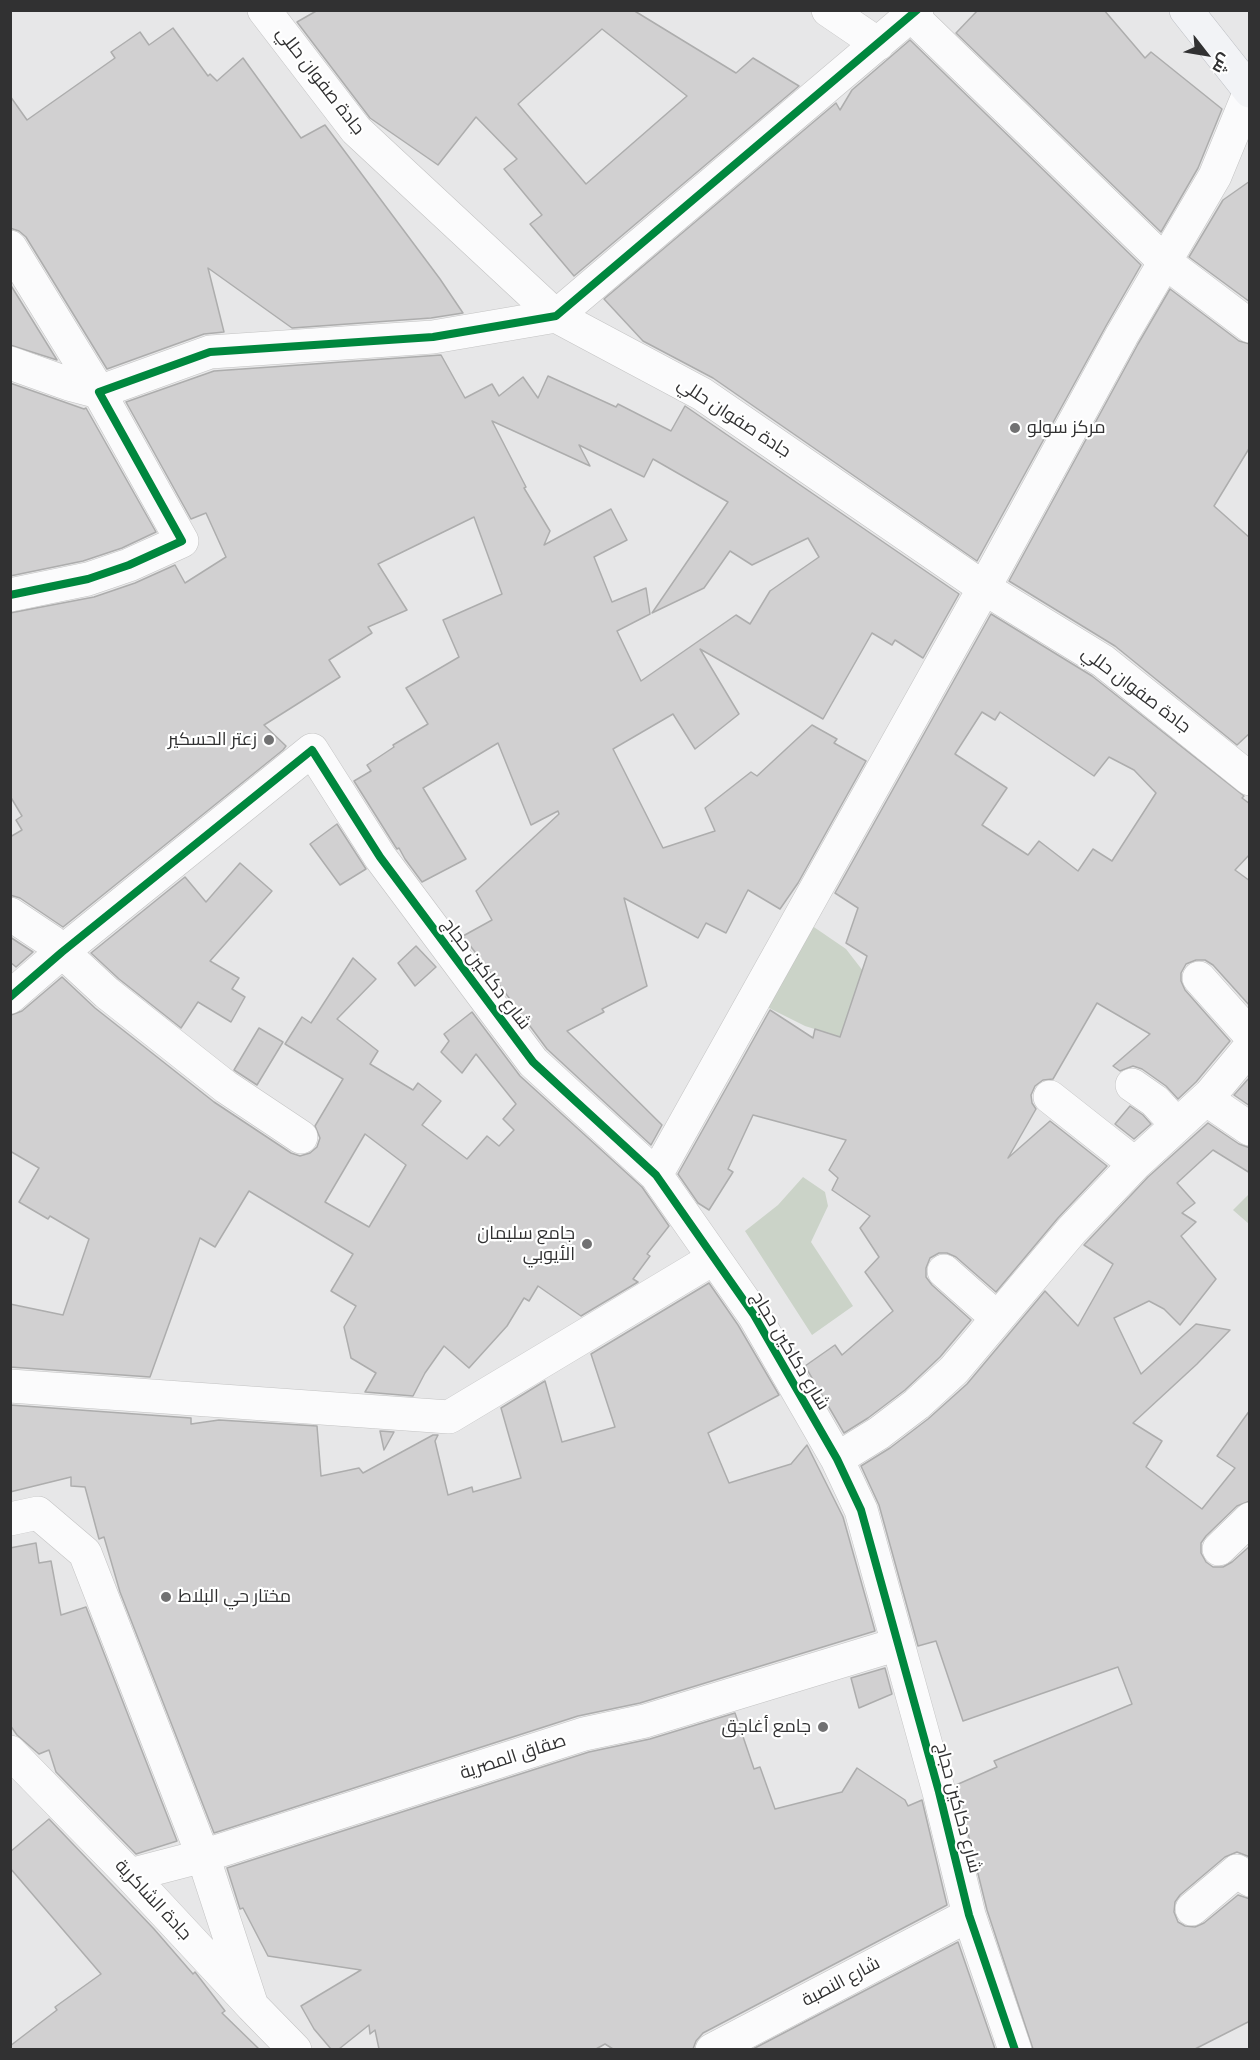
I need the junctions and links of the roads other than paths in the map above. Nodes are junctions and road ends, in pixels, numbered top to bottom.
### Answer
1 (264, 10) edge
2 (828, 10) edge
3 (1186, 10) edge
4 (914, 13) edge
5 (878, 44) junction
6 (1250, 91) edge
7 (10, 248) edge
8 (1165, 262) junction
9 (556, 316) junction
10 (1250, 326) edge
11 (10, 363) edge
12 (99, 392) junction
13 (984, 588) junction
14 (10, 595) edge
15 (1250, 779) edge
16 (10, 914) edge
17 (62, 952) junction
18 (1199, 978) dead end
19 (10, 997) edge
20 (1250, 1035) edge
21 (1250, 1047) edge
22 (1132, 1085) dead end
23 (1050, 1097) dead end
24 (1206, 1099) junction
25 (1177, 1125) junction
26 (1250, 1129) edge
27 (301, 1137) dead end
28 (1135, 1164) junction
29 (656, 1175) junction
30 (714, 1258) junction
31 (944, 1271) dead end
32 (997, 1318) junction
33 (10, 1386) edge
34 (837, 1460) junction
35 (10, 1519) edge
36 (1250, 1519) edge
37 (1219, 1549) dead end
38 (898, 1644) junction
39 (10, 1752) edge
40 (203, 1856) junction
41 (130, 1875) junction
42 (1250, 1880) edge
43 (1192, 1909) dead end
44 (969, 1915) junction
45 (252, 2006) junction
46 (295, 2049) edge
47 (712, 2049) edge
48 (1015, 2049) edge

1 - 9 street, جادة صفوان حللي
2 - 5 street
3 - 6 main road
4 - 5 street
4 - 8 street
5 - 9 street
6 - 8 street
7 - 12 street
8 - 10 street
8 - 13 street
9 - 12 street
9 - 13 street, جادة صفوان حللي
11 - 12 street
12 - 14 street
13 - 15 street, جادة صفوان حللي
13 - 29 street
16 - 17 street
17 - 19 street
17 - 27 street
17 - 29 street, شارع دكاكين حجاج
18 - 20 street
21 - 24 street
22 - 25 street
23 - 28 street
24 - 25 street
24 - 26 street
25 - 28 street
28 - 32 street
29 - 30 street, شارع دكاكين حجاج
30 - 33 street
30 - 34 street, شارع دكاكين حجاج
31 - 32 street
32 - 34 street
34 - 38 street, شارع دكاكين حجاج
35 - 40 street
36 - 37 street
38 - 40 street, صقاق المصرية
38 - 44 street, شارع دكاكين حجاج
39 - 41 street, جادة الشاكرية
40 - 41 street, صقاق المصرية
40 - 45 street
41 - 45 street, جادة الشاكرية
42 - 43 street
44 - 47 street, شارع النصبة
44 - 48 street, شارع دكاكين حجاج
45 - 46 street, جادة الشاكرية

